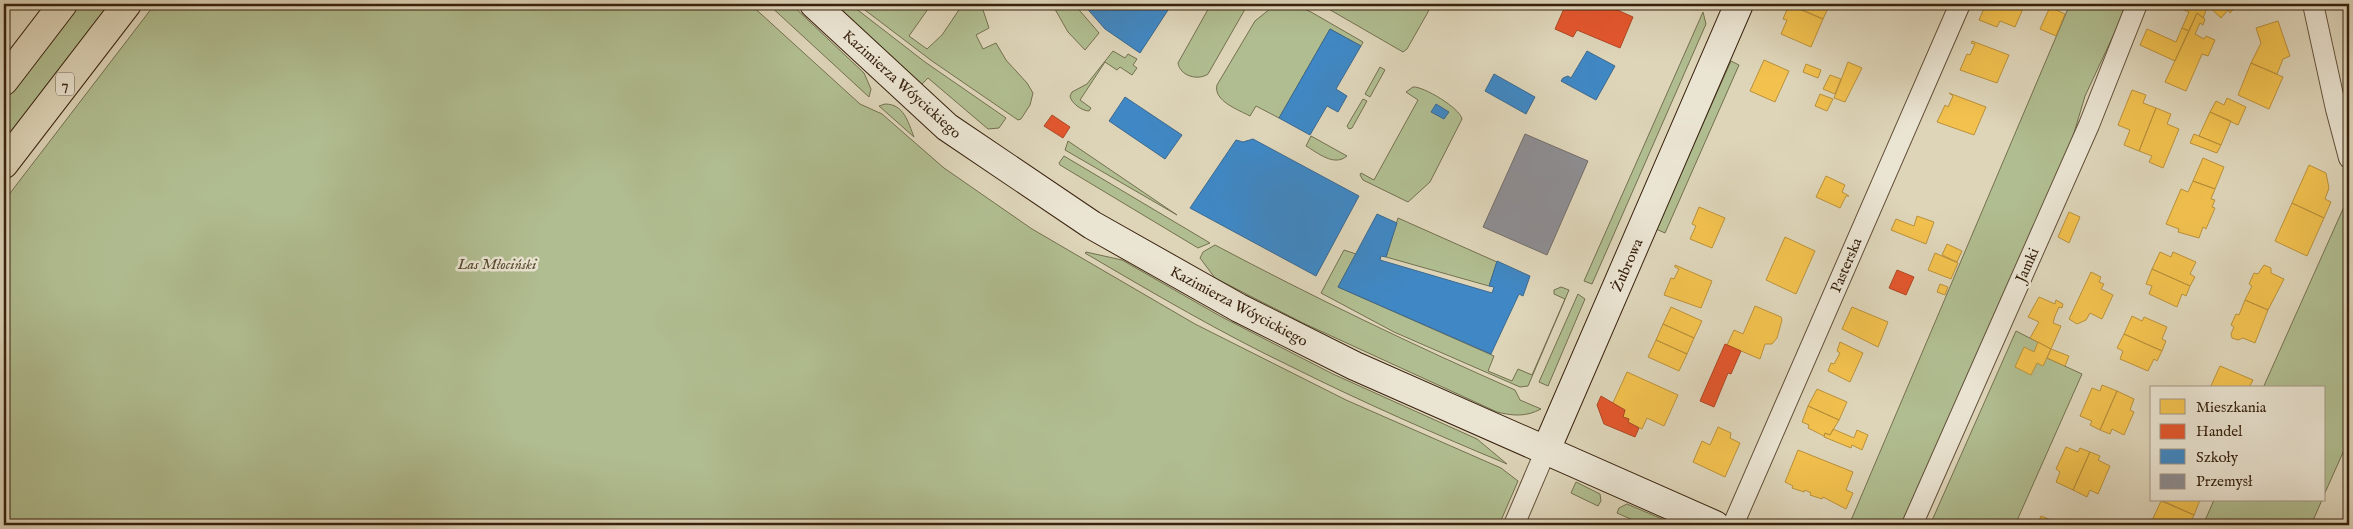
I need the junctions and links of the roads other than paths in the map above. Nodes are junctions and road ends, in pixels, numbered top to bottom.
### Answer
1 (63, 4) edge
2 (127, 4) edge
3 (814, 4) edge
4 (1739, 4) edge
5 (1960, 4) edge
6 (2137, 4) edge
7 (2313, 4) edge
8 (4, 81) edge
9 (2349, 158) edge
10 (4, 164) edge
11 (1546, 450) junction
12 (1514, 525) edge
13 (1715, 525) edge
14 (1733, 525) edge
15 (1912, 525) edge

1 - 8 highway
2 - 10 highway, 7
3 - 11 street, Kazimierza Wóycickiego
4 - 11 street, Żubrowa
5 - 14 street, Pasterska
6 - 15 street, Jamki
7 - 9 street
11 - 12 street, Żubrowa
11 - 13 street, Kazimierza Wóycickiego

